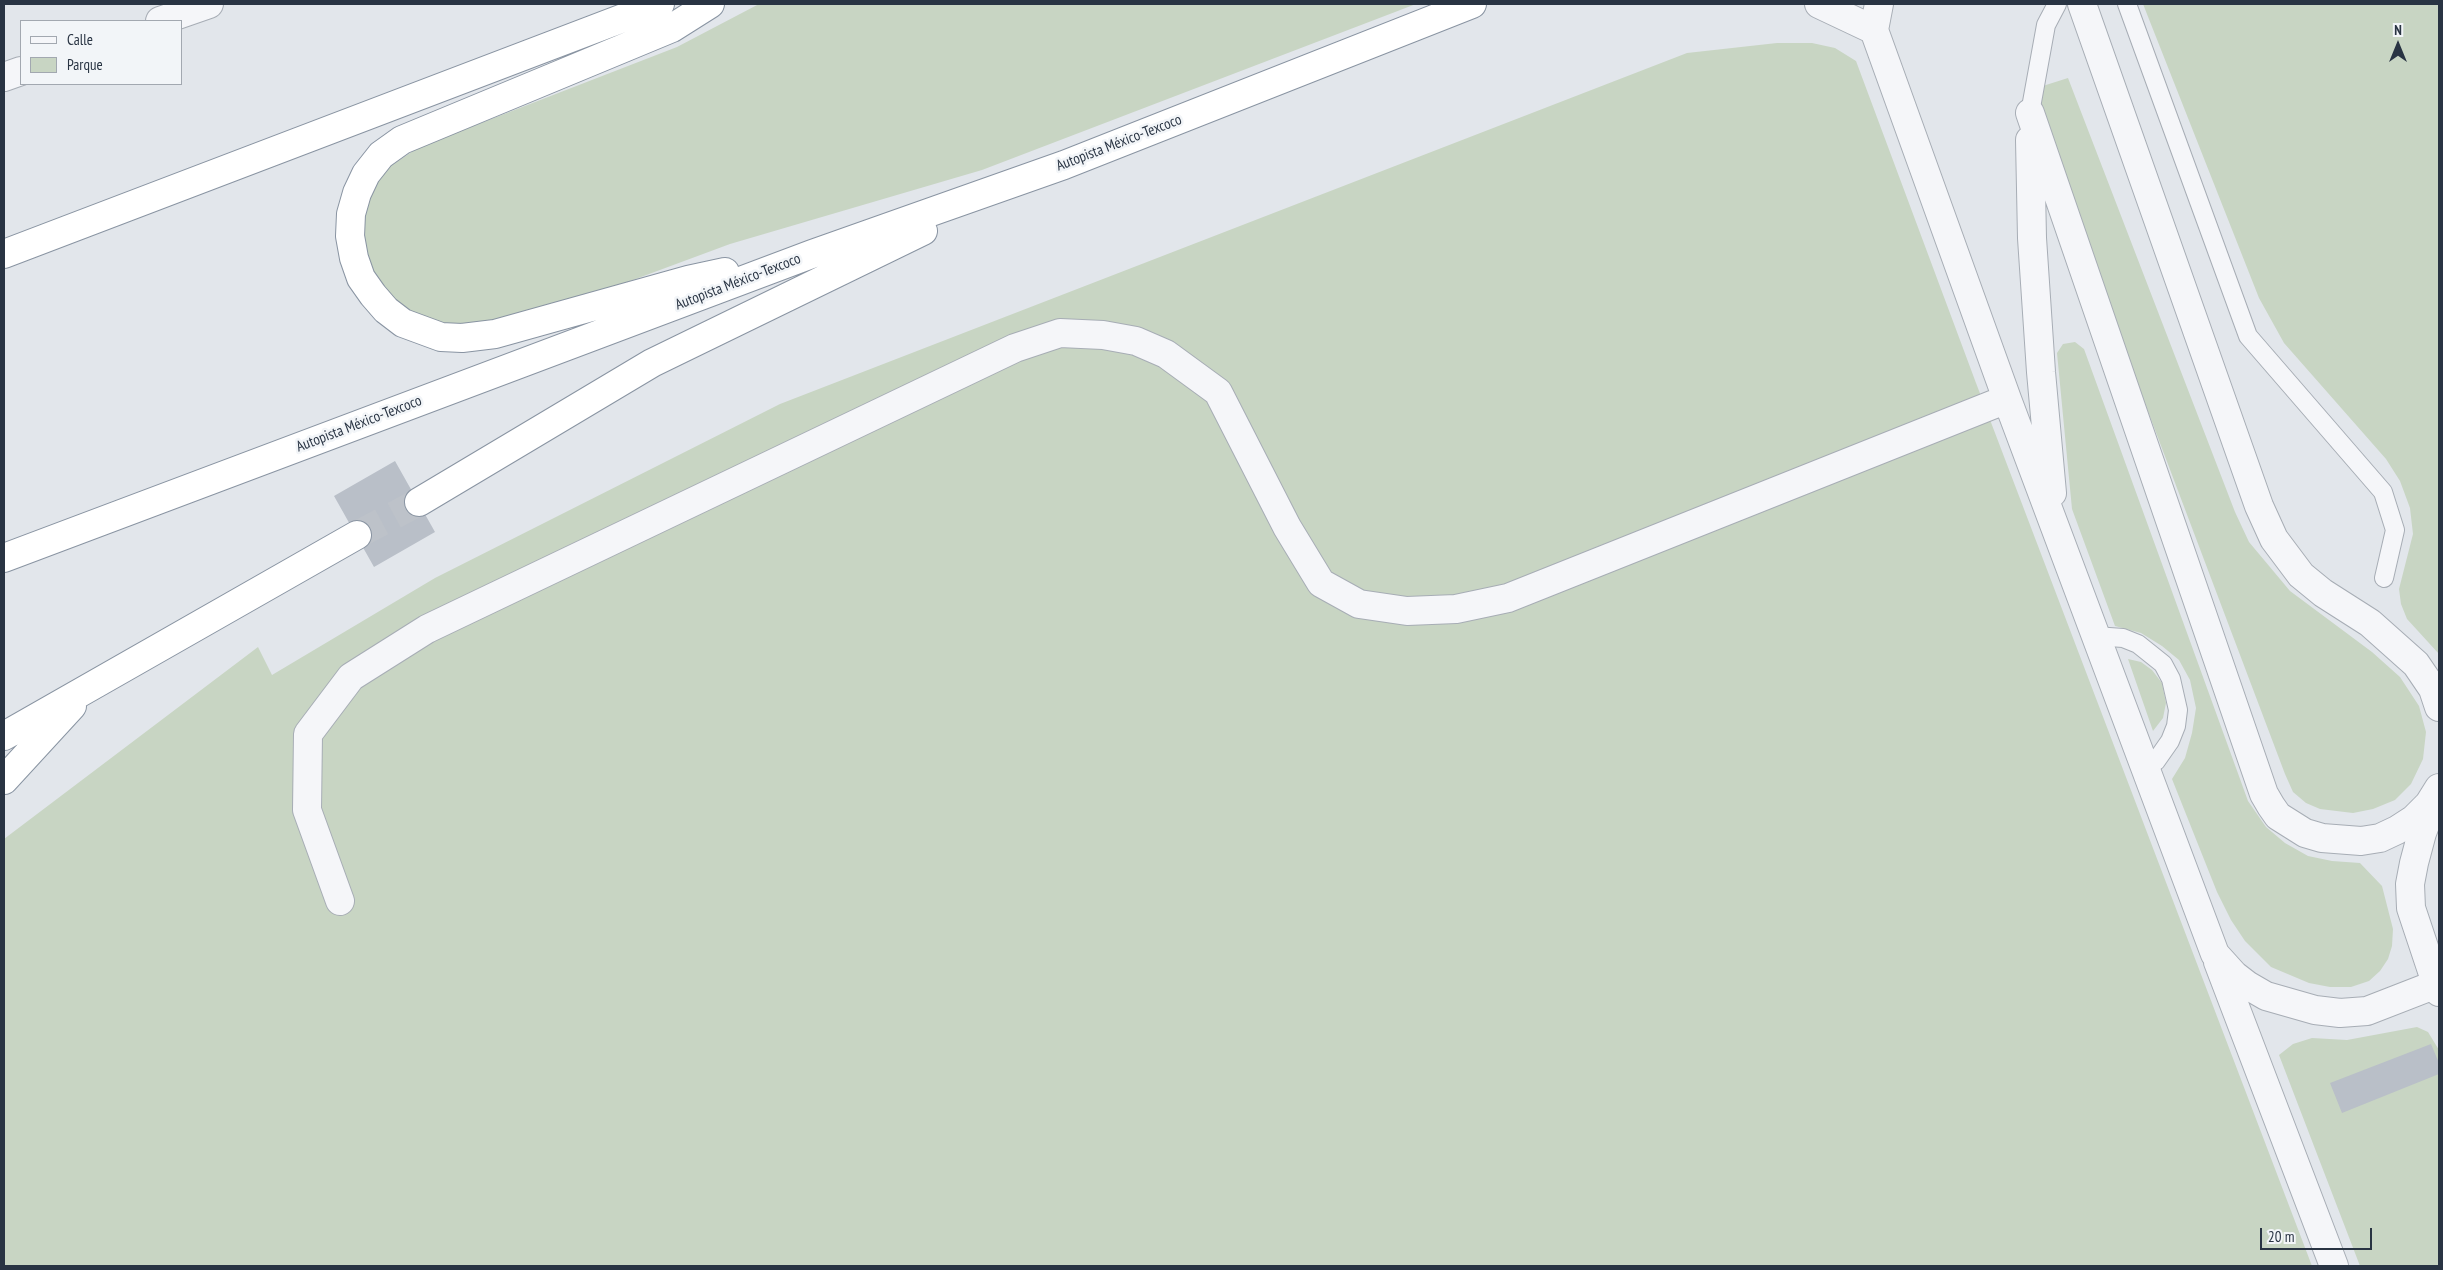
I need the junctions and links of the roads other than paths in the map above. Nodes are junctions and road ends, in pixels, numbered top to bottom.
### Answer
1 (209, 4) edge
2 (660, 4) edge
3 (710, 4) edge
4 (1472, 4) edge
5 (1819, 4) edge
6 (1879, 4) edge
7 (2057, 4) edge
8 (2082, 4) edge
9 (2127, 4) edge
10 (163, 20) edge
11 (1874, 30) junction
12 (20, 71) edge
13 (4, 77) edge
14 (2030, 113) junction
15 (1064, 165) junction
16 (4, 254) edge
17 (812, 254) junction
18 (2007, 399) junction
19 (419, 502) tunnel mouth
20 (2056, 529) junction
21 (357, 535) tunnel mouth
22 (4, 558) edge
23 (2384, 578) dead end
24 (2095, 636) junction
25 (93, 684) junction
26 (2439, 707) edge
27 (4, 736) edge
28 (2145, 769) junction
29 (4, 780) edge
30 (2439, 789) edge
31 (340, 901) dead end
32 (2215, 954) junction
33 (2438, 987) edge
34 (2334, 1266) edge

1 - 10 street
2 - 16 highway
3 - 17 highway
4 - 15 highway, Autopista México-Texcoco
5 - 11 street
6 - 11 street
7 - 14 lane
8 - 26 street
9 - 23 lane
11 - 18 street
12 - 13 street
14 - 20 street
14 - 30 street
15 - 17 highway, Autopista México-Texcoco
15 - 19 highway
17 - 22 highway, Autopista México-Texcoco
18 - 20 street
18 - 31 street
20 - 24 street
21 - 25 highway
24 - 28 street
24 - 28 lane
25 - 27 highway
25 - 29 highway
28 - 32 street
30 - 33 street
32 - 33 street
32 - 34 street

